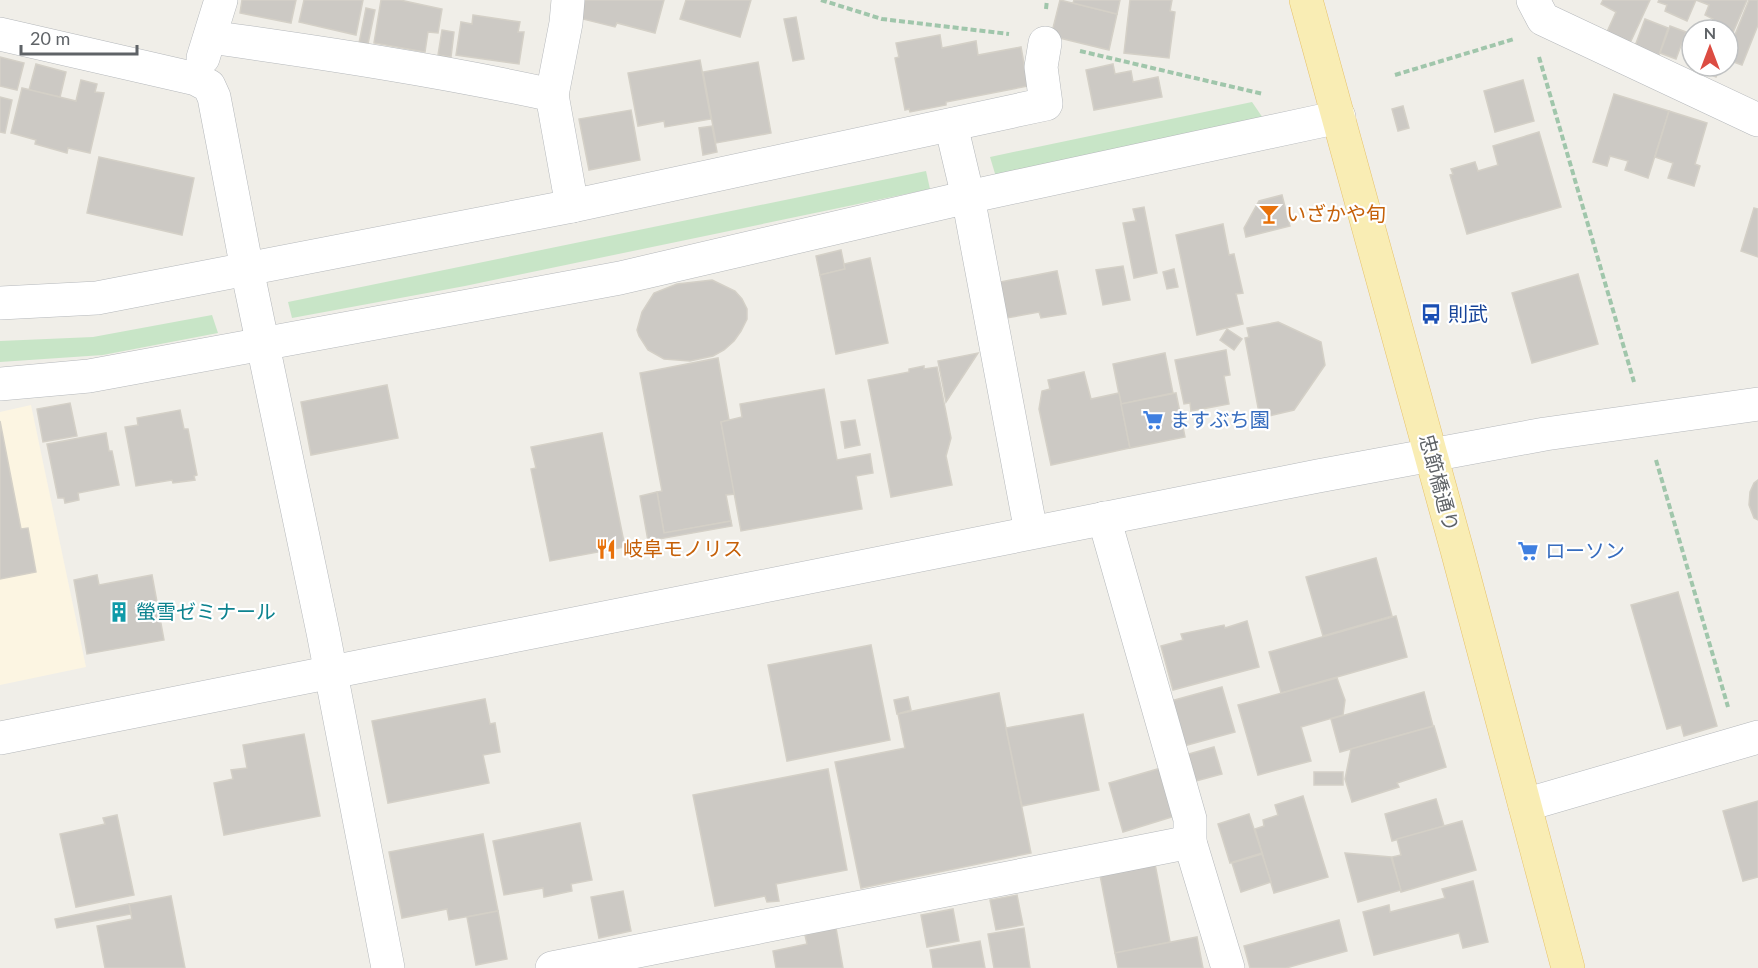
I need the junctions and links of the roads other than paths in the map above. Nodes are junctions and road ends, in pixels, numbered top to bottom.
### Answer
1 (221, 0) edge
2 (568, 0) edge
3 (1306, 0) edge
4 (1536, 17) edge
5 (0, 34) edge
6 (210, 37) junction
7 (1045, 43) dead end
8 (196, 79) junction
9 (552, 95) junction
10 (1339, 117) junction
11 (1758, 120) edge
12 (951, 125) junction
13 (968, 197) junction
14 (572, 206) junction
15 (247, 269) junction
16 (0, 303) edge
17 (263, 344) junction
18 (0, 384) edge
19 (1758, 404) edge
20 (1431, 454) junction
21 (1104, 518) junction
22 (1031, 532) junction
23 (330, 673) junction
24 (0, 738) edge
25 (1748, 740) edge
26 (1525, 805) junction
27 (1190, 842) junction
28 (388, 968) edge
29 (552, 968) edge
30 (1228, 968) edge
31 (1568, 968) edge

1 - 6 street
2 - 9 street
3 - 10 main road, 忠節橋通り
4 - 11 street
5 - 8 street
6 - 8 street
6 - 9 street
7 - 12 street
8 - 15 street
9 - 14 street
10 - 13 street
10 - 20 main road, 忠節橋通り
12 - 13 street
12 - 14 street
13 - 17 street
13 - 22 street
14 - 15 street
15 - 16 street
15 - 17 street
17 - 18 street
17 - 23 street
19 - 20 street
20 - 21 street
20 - 26 main road, 忠節橋通り
21 - 22 street
21 - 27 street
22 - 23 street
23 - 24 street
23 - 28 street
25 - 26 street
26 - 31 main road, 忠節橋通り
27 - 29 street
27 - 30 street

